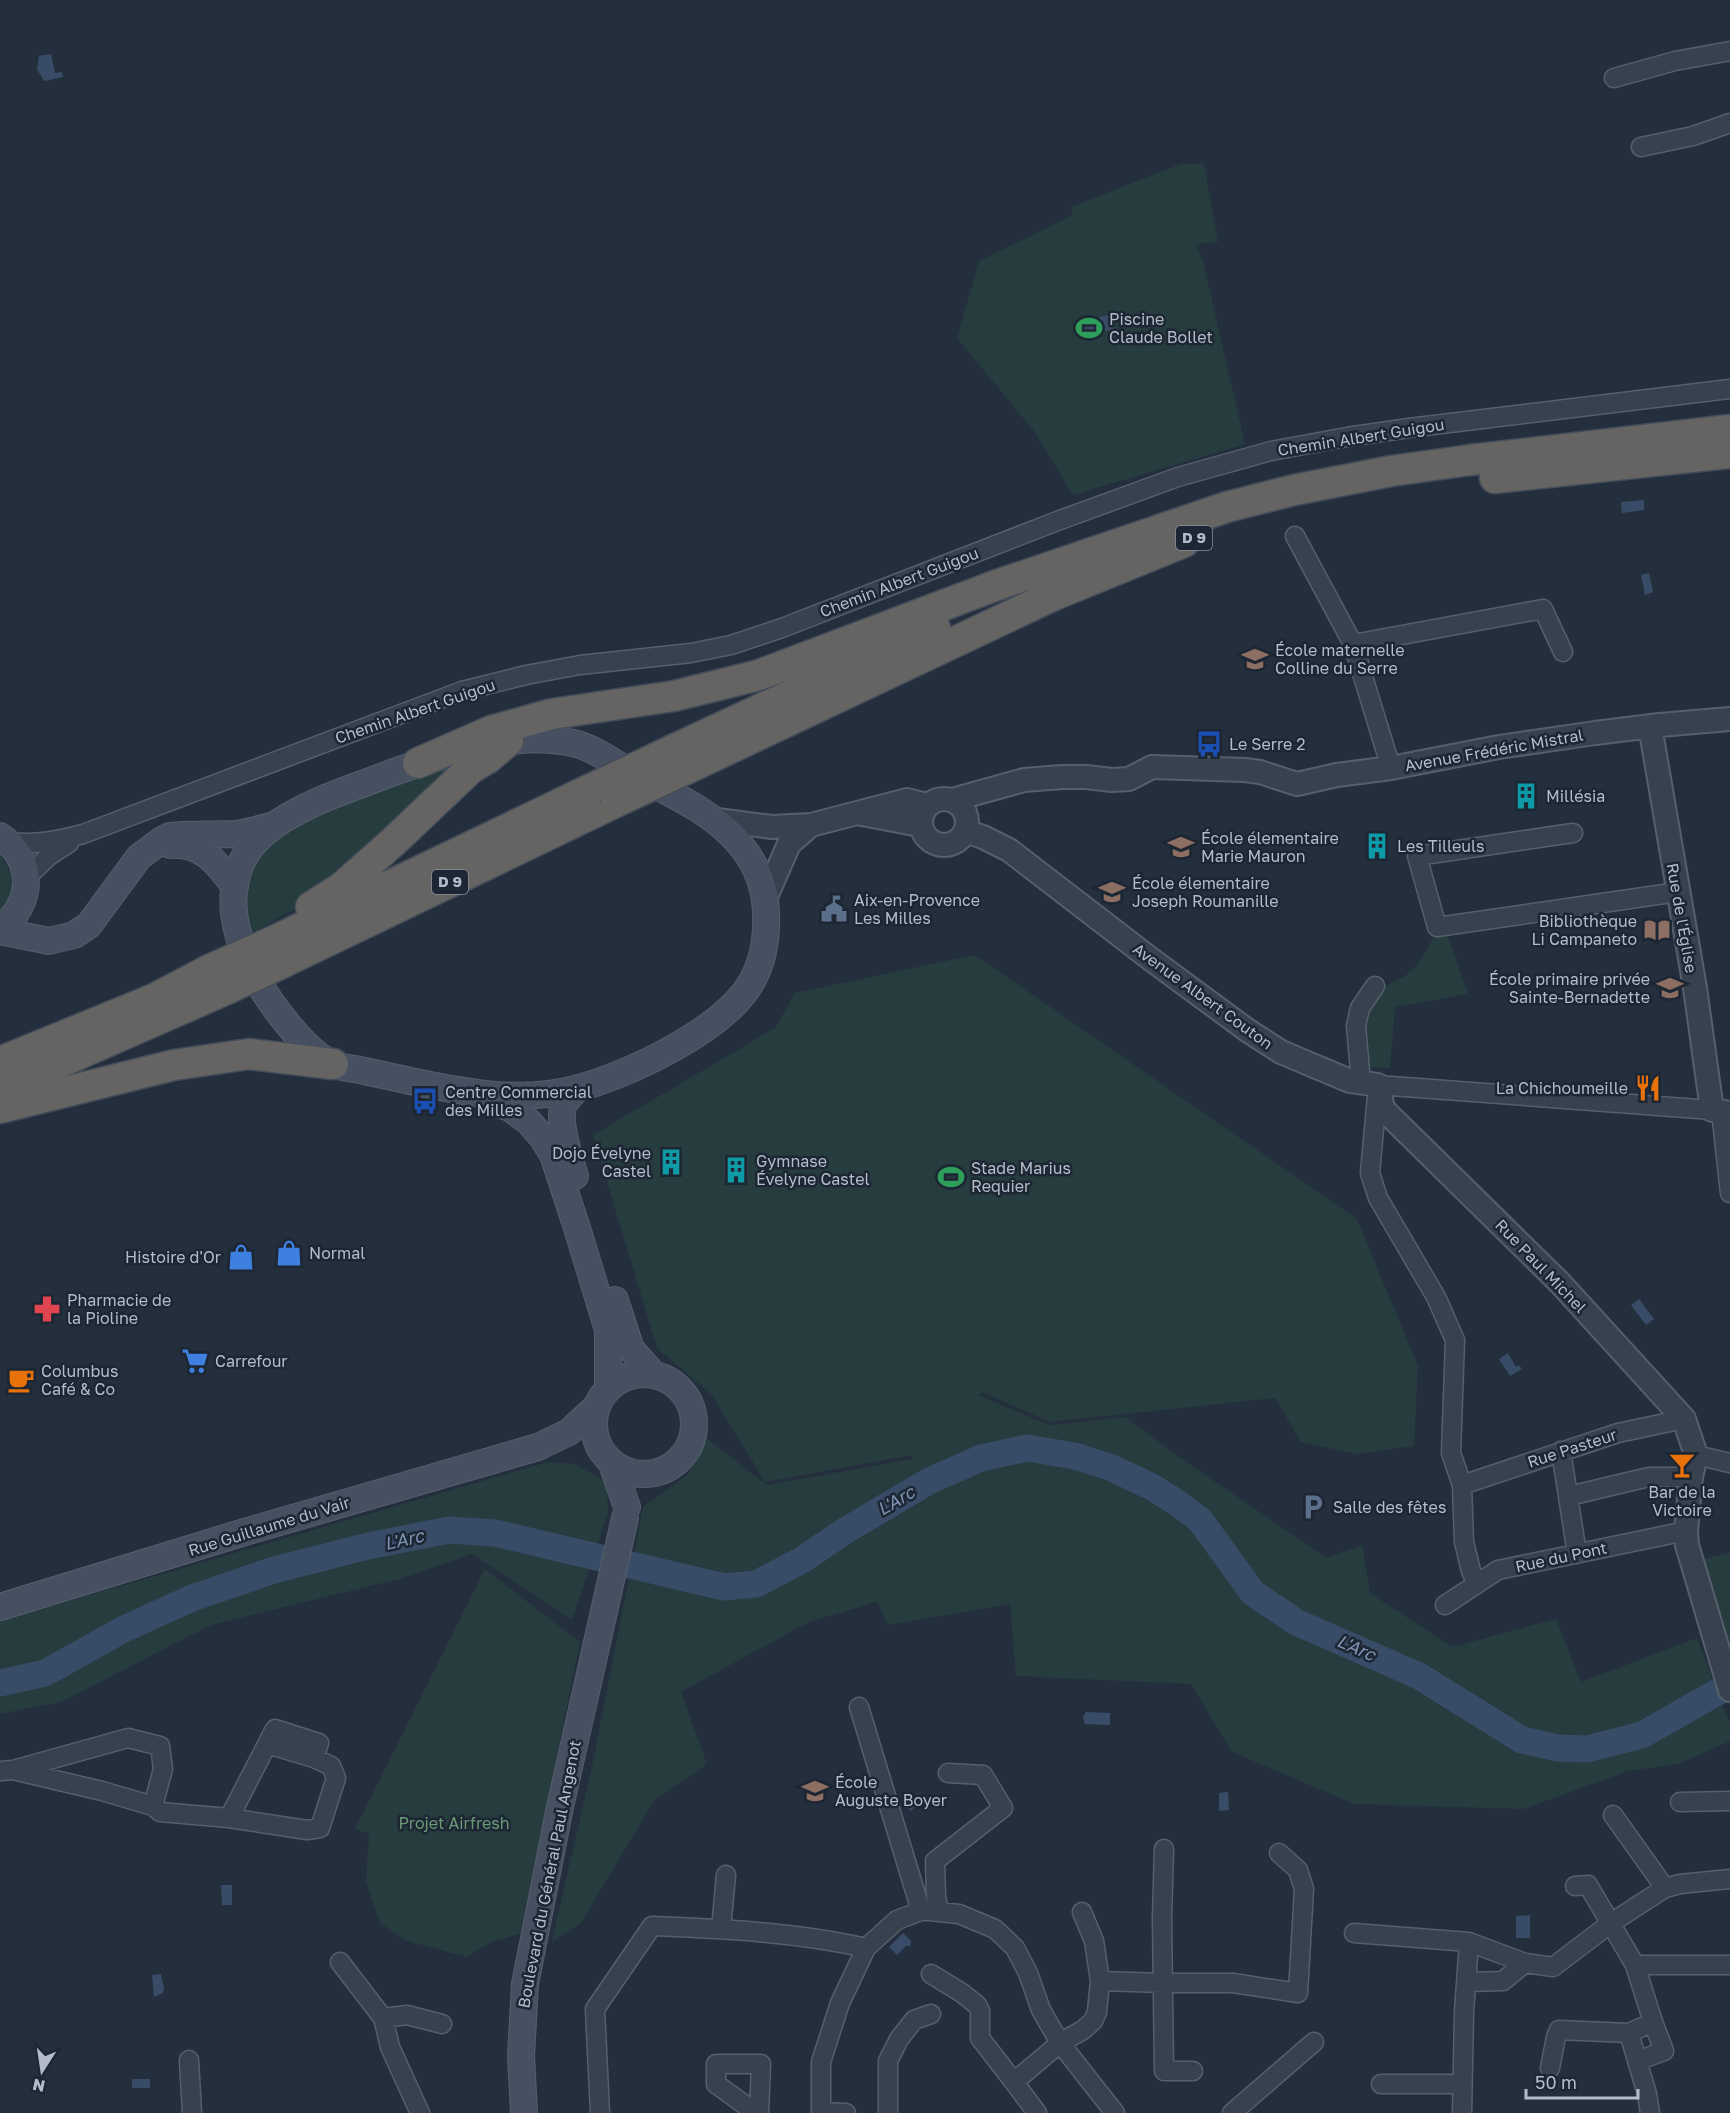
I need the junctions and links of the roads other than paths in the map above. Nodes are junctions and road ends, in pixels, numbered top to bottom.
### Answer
1 (1730, 51) edge
2 (1614, 78) dead end
3 (1730, 123) edge
4 (1641, 147) dead end
5 (1730, 389) edge
6 (1730, 430) edge
7 (1730, 453) edge
8 (1295, 536) dead end
9 (1101, 550) junction
10 (1353, 644) junction
11 (1563, 652) dead end
12 (1730, 719) edge
13 (1650, 726) junction
14 (508, 741) junction
15 (688, 755) junction
16 (418, 763) junction
17 (1390, 768) junction
18 (924, 815) junction
19 (961, 816) junction
20 (717, 820) junction
21 (811, 825) junction
22 (272, 826) junction
23 (1573, 833) dead end
24 (83, 834) junction
25 (4, 839) edge
26 (152, 846) junction
27 (235, 887) junction
28 (25, 889) junction
29 (1678, 892) junction
30 (765, 899) junction
31 (0, 929) edge
32 (74, 935) junction
33 (277, 944) junction
34 (218, 980) junction
35 (1376, 986) dead end
36 (0, 1062) edge
37 (333, 1064) junction
38 (0, 1084) edge
39 (1369, 1084) junction
40 (452, 1089) junction
41 (576, 1089) junction
42 (0, 1108) edge
43 (1721, 1112) edge
44 (1730, 1193) edge
45 (654, 1375) junction
46 (602, 1398) junction
47 (1684, 1419) junction
48 (538, 1447) junction
49 (1561, 1451) junction
50 (1696, 1455) junction
51 (605, 1456) junction
52 (1730, 1463) edge
53 (652, 1474) junction
54 (1691, 1477) junction
55 (1462, 1485) junction
56 (1569, 1496) junction
57 (626, 1513) junction
58 (1686, 1531) junction
59 (1577, 1554) junction
60 (1477, 1584) junction
61 (1445, 1605) dead end
62 (0, 1607) edge
63 (1730, 1690) edge
64 (859, 1707) dead end
65 (6, 1771) edge
66 (948, 1773) dead end
67 (1730, 1801) edge
68 (1680, 1802) dead end
69 (153, 1806) junction
70 (1612, 1815) dead end
71 (229, 1818) junction
72 (1164, 1849) dead end
73 (1279, 1852) dead end
74 (726, 1875) dead end
75 (1730, 1879) edge
76 (1575, 1886) dead end
77 (1665, 1888) junction
78 (930, 1911) junction
79 (1082, 1912) dead end
80 (1611, 1923) junction
81 (721, 1929) junction
82 (1354, 1933) dead end
83 (1469, 1942) junction
84 (866, 1948) junction
85 (340, 1962) dead end
86 (1525, 1963) junction
87 (1635, 1965) junction
88 (1730, 1965) edge
89 (931, 1974) dead end
90 (1100, 1981) junction
91 (1467, 1982) junction
92 (1164, 1983) junction
93 (931, 2014) dead end
94 (383, 2018) junction
95 (1653, 2022) junction
96 (442, 2024) dead end
97 (1629, 2032) junction
98 (1314, 2042) dead end
99 (1060, 2043) junction
100 (189, 2060) dead end
101 (1637, 2061) junction
102 (1550, 2068) dead end
103 (1193, 2071) dead end
104 (1014, 2082) junction
105 (1381, 2084) dead end
106 (1462, 2084) junction
107 (1237, 2112) edge
108 (192, 2113) edge
109 (420, 2113) edge
110 (524, 2113) edge
111 (600, 2113) edge
112 (821, 2113) edge
113 (846, 2113) edge
114 (888, 2113) edge
115 (1037, 2113) edge
116 (1115, 2113) edge
117 (1462, 2113) edge
118 (1650, 2113) edge

1 - 2 street
3 - 4 street
5 - 24 street, Chemin Albert Guigou
6 - 9 highway, D 9
7 - 15 highway, D 9
8 - 10 street
9 - 15 highway, D 9
9 - 16 highway
10 - 11 street
10 - 17 street
12 - 13 street, Avenue Frédéric Mistral
13 - 17 street, Avenue Frédéric Mistral
13 - 29 street, Rue de l'Église
14 - 16 main road
14 - 20 main road
14 - 33 highway
15 - 33 highway, D 9, bridge
16 - 22 main road
17 - 19 street, Avenue Frédéric Mistral
18 - 19 street
18 - 19 street
18 - 21 street
19 - 39 street, Avenue Albert Couton
20 - 21 street
20 - 30 main road
21 - 30 street
22 - 26 main road
22 - 27 main road
23 - 29 street
24 - 25 street, Chemin Albert Guigou
24 - 28 street, Chemin Albert Guigou
25 - 28 main road
26 - 27 main road
26 - 32 main road
27 - 37 main road
28 - 31 main road
28 - 32 main road
29 - 43 street, Rue de l'Église
30 - 41 main road
31 - 32 main road
33 - 34 highway, D 9, bridge
34 - 36 highway, D 9
34 - 38 highway, D 9
35 - 39 street
37 - 40 main road
37 - 42 highway
39 - 43 street, Avenue Albert Couton
39 - 47 street, Rue Paul Michel
39 - 55 street
40 - 41 main road
40 - 46 main road
41 - 45 main road
43 - 44 street
45 - 46 main road
45 - 53 main road
46 - 48 main road, Rue Guillaume du Vair
46 - 51 main road
47 - 49 street, Rue Pasteur
47 - 50 street, Rue Paul Michel
48 - 51 main road, Rue Guillaume du Vair
48 - 62 main road, Rue Guillaume du Vair
49 - 55 street, Rue Pasteur
49 - 56 street
50 - 52 street
50 - 54 street
51 - 53 main road
51 - 57 main road
53 - 57 main road
54 - 56 street
54 - 58 street
55 - 60 street
56 - 59 street
57 - 110 main road, Boulevard du Général Paul Angenot
58 - 59 street, Rue du Pont
58 - 63 street
59 - 60 street, Rue du Pont
60 - 61 street, Rue du Pont
64 - 78 street
65 - 69 street
65 - 69 street
66 - 78 street
67 - 68 street
69 - 71 street
70 - 77 street
71 - 71 street
72 - 92 street
73 - 92 street
74 - 81 street
75 - 77 street
76 - 80 street
77 - 80 street
78 - 84 street
78 - 99 street
79 - 90 street
80 - 86 street
80 - 87 street
81 - 84 street
81 - 111 street
82 - 83 street
83 - 86 street
83 - 91 street
84 - 112 street
85 - 94 street
86 - 91 street
87 - 88 street
87 - 95 street
89 - 104 street
90 - 92 street
90 - 99 street
91 - 106 street
92 - 103 street
93 - 114 street
94 - 96 street
94 - 109 street
95 - 97 street
95 - 101 street
97 - 101 street
97 - 102 street
98 - 107 street
99 - 104 street
99 - 116 street
100 - 108 street
101 - 118 street
104 - 115 street
105 - 106 street
106 - 117 street
112 - 113 street

